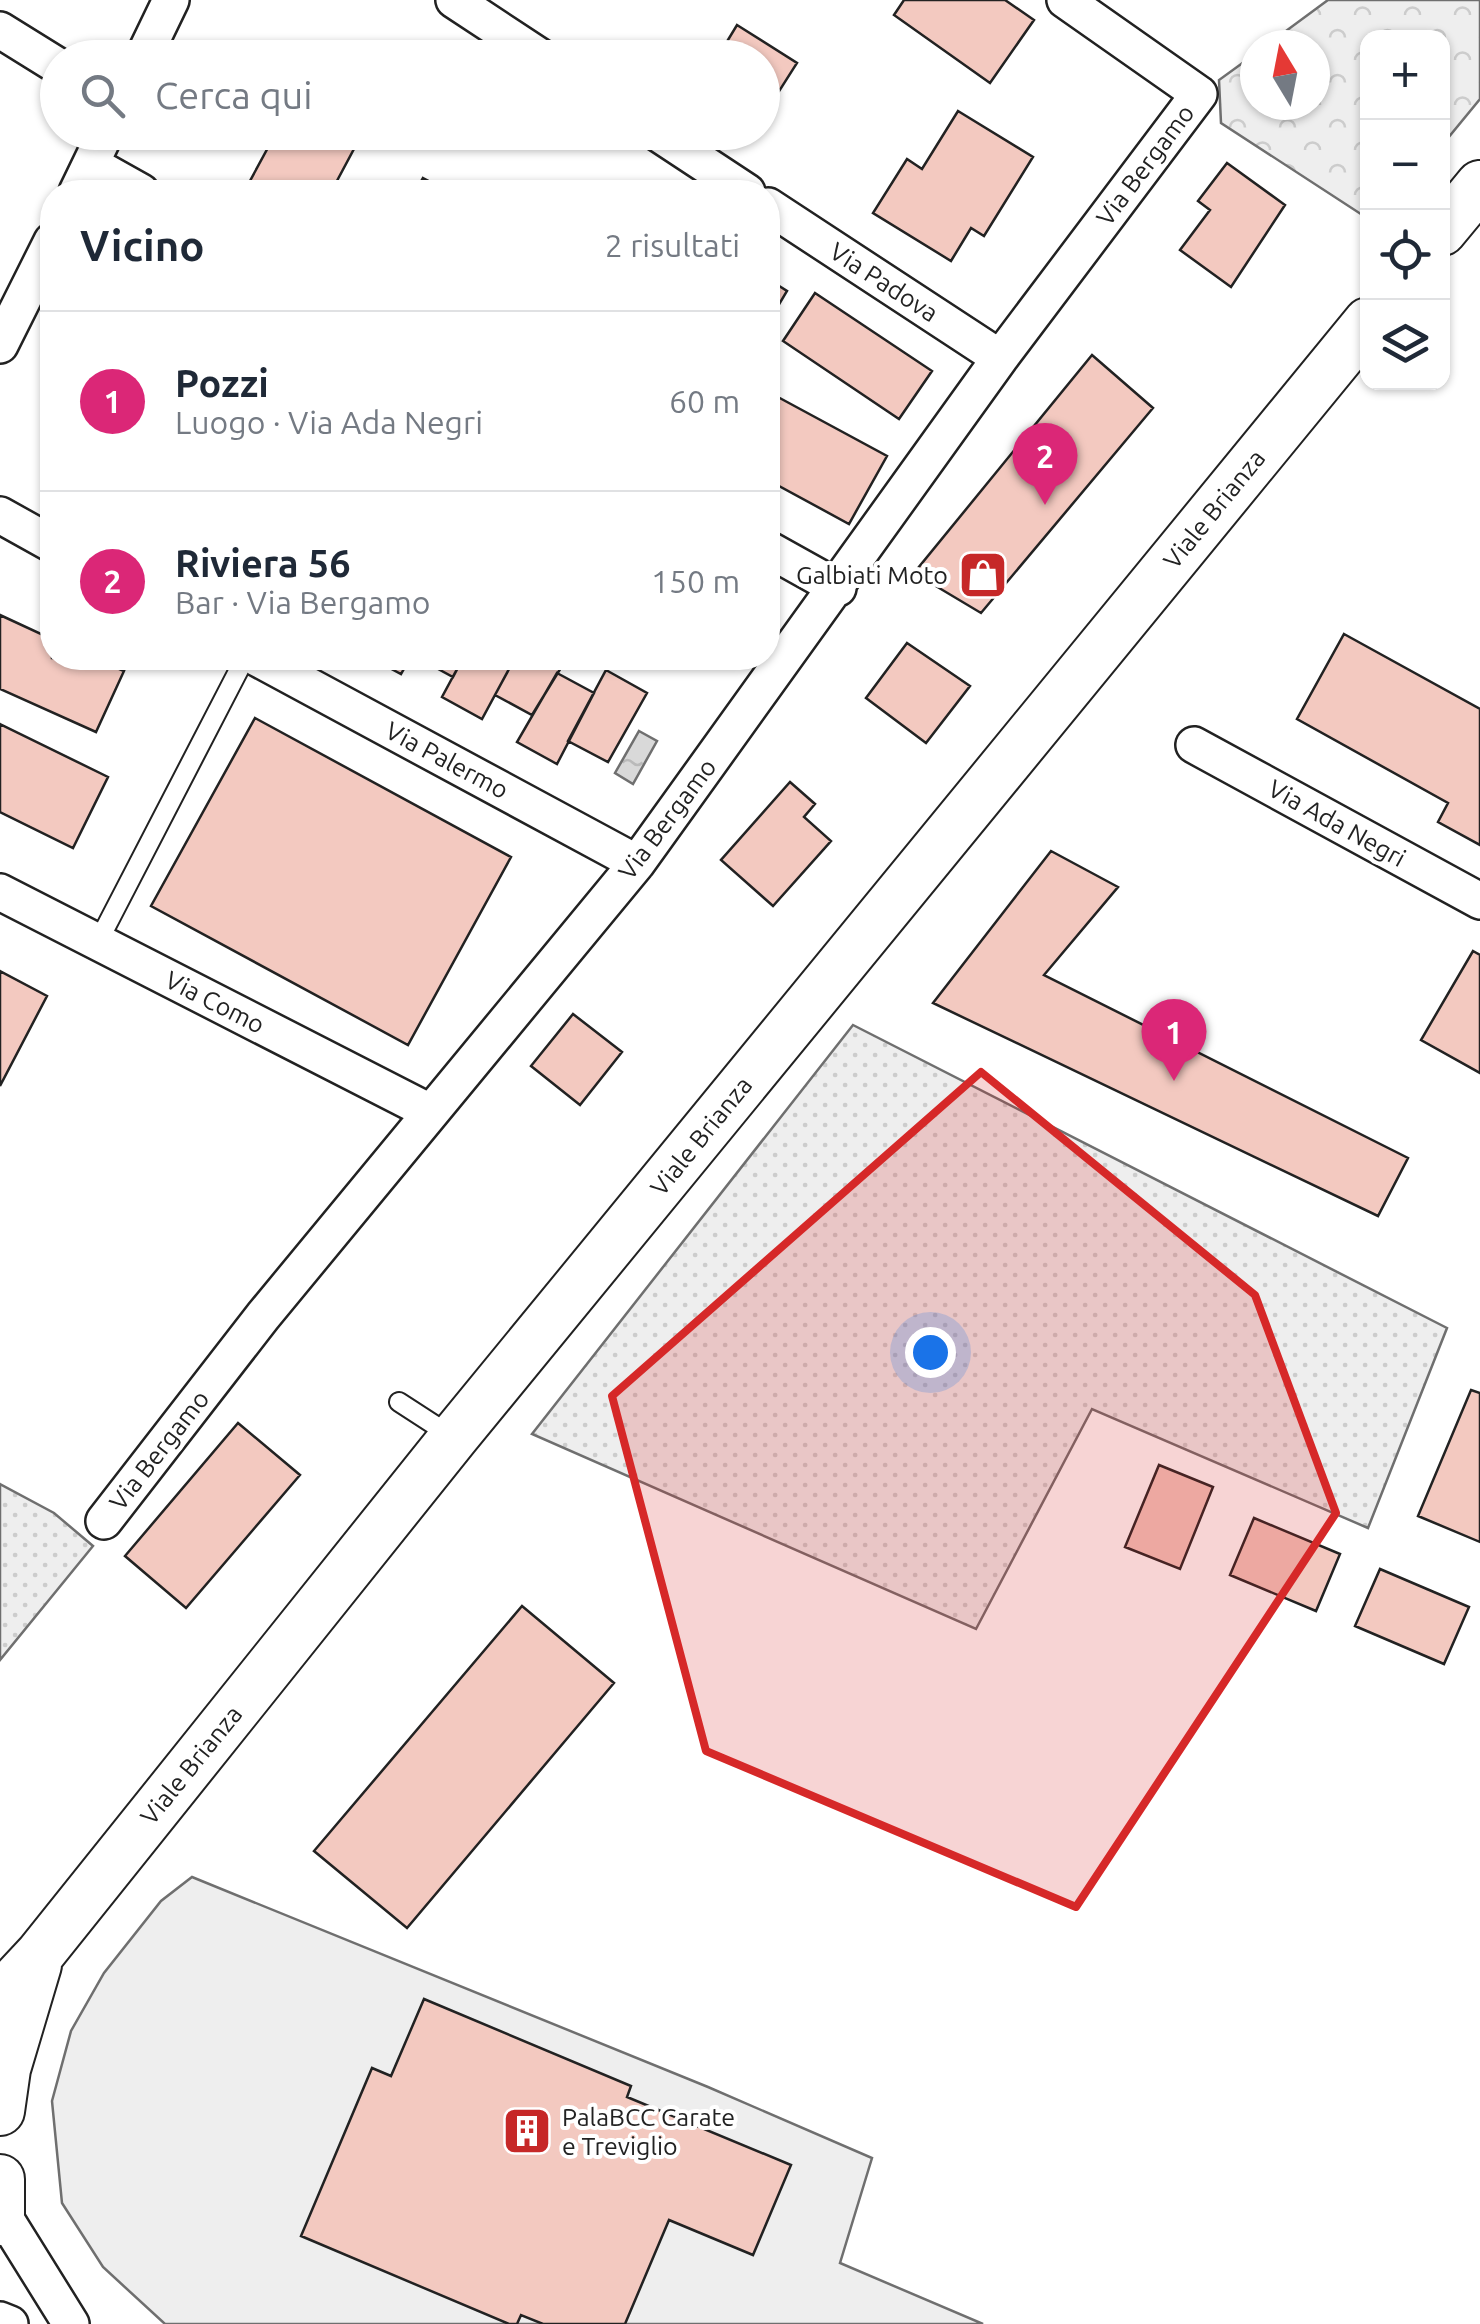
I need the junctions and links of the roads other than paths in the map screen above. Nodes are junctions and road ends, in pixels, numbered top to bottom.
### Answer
1 (171, 0) edge
2 (454, 0) edge
3 (1066, 0) edge
4 (0, 30) edge
5 (152, 40) edge
6 (515, 40) edge
7 (40, 55) edge
8 (684, 150) edge
9 (92, 163) edge
10 (121, 180) edge
11 (730, 180) edge
12 (1480, 185) edge
13 (780, 214) edge
14 (1450, 221) edge
15 (40, 265) edge
16 (1360, 332) edge
17 (0, 345) edge
18 (1000, 358) junction
19 (0, 515) edge
20 (40, 537) edge
21 (780, 556) edge
22 (838, 588) junction
23 (780, 667) edge
24 (239, 670) edge
25 (279, 670) edge
26 (778, 670) edge
27 (1194, 744) dead end
28 (637, 863) junction
29 (0, 892) edge
30 (1480, 901) edge
31 (98, 942) junction
32 (430, 1112) junction
33 (399, 1402) dead end
34 (454, 1437) junction
35 (104, 1521) dead end
36 (40, 1954) junction
37 (0, 1997) edge
38 (0, 2111) edge
39 (1, 2204) edge
40 (0, 2320) edge
41 (10, 2324) edge
42 (71, 2324) edge

1 - 5 street
2 - 6 street
3 - 18 street, Via Bergamo
4 - 7 street
8 - 11 street
9 - 10 street
12 - 14 main road
13 - 18 street, Via Padova
15 - 17 street
16 - 34 main road, Viale Brianza
18 - 22 street, Via Bergamo
19 - 20 street
21 - 22 street
22 - 23 street, Via Bergamo
24 - 31 lane
25 - 28 street, Via Palermo
26 - 28 street, Via Bergamo
27 - 30 street, Via Ada Negri
28 - 32 street, Via Bergamo
29 - 31 street, Via Como
31 - 32 street, Via Como
32 - 35 street, Via Bergamo
33 - 34 lane
34 - 36 main road, Viale Brianza
36 - 37 main road, Viale Brianza
36 - 38 main road, Viale Brianza
39 - 42 street
40 - 41 street

